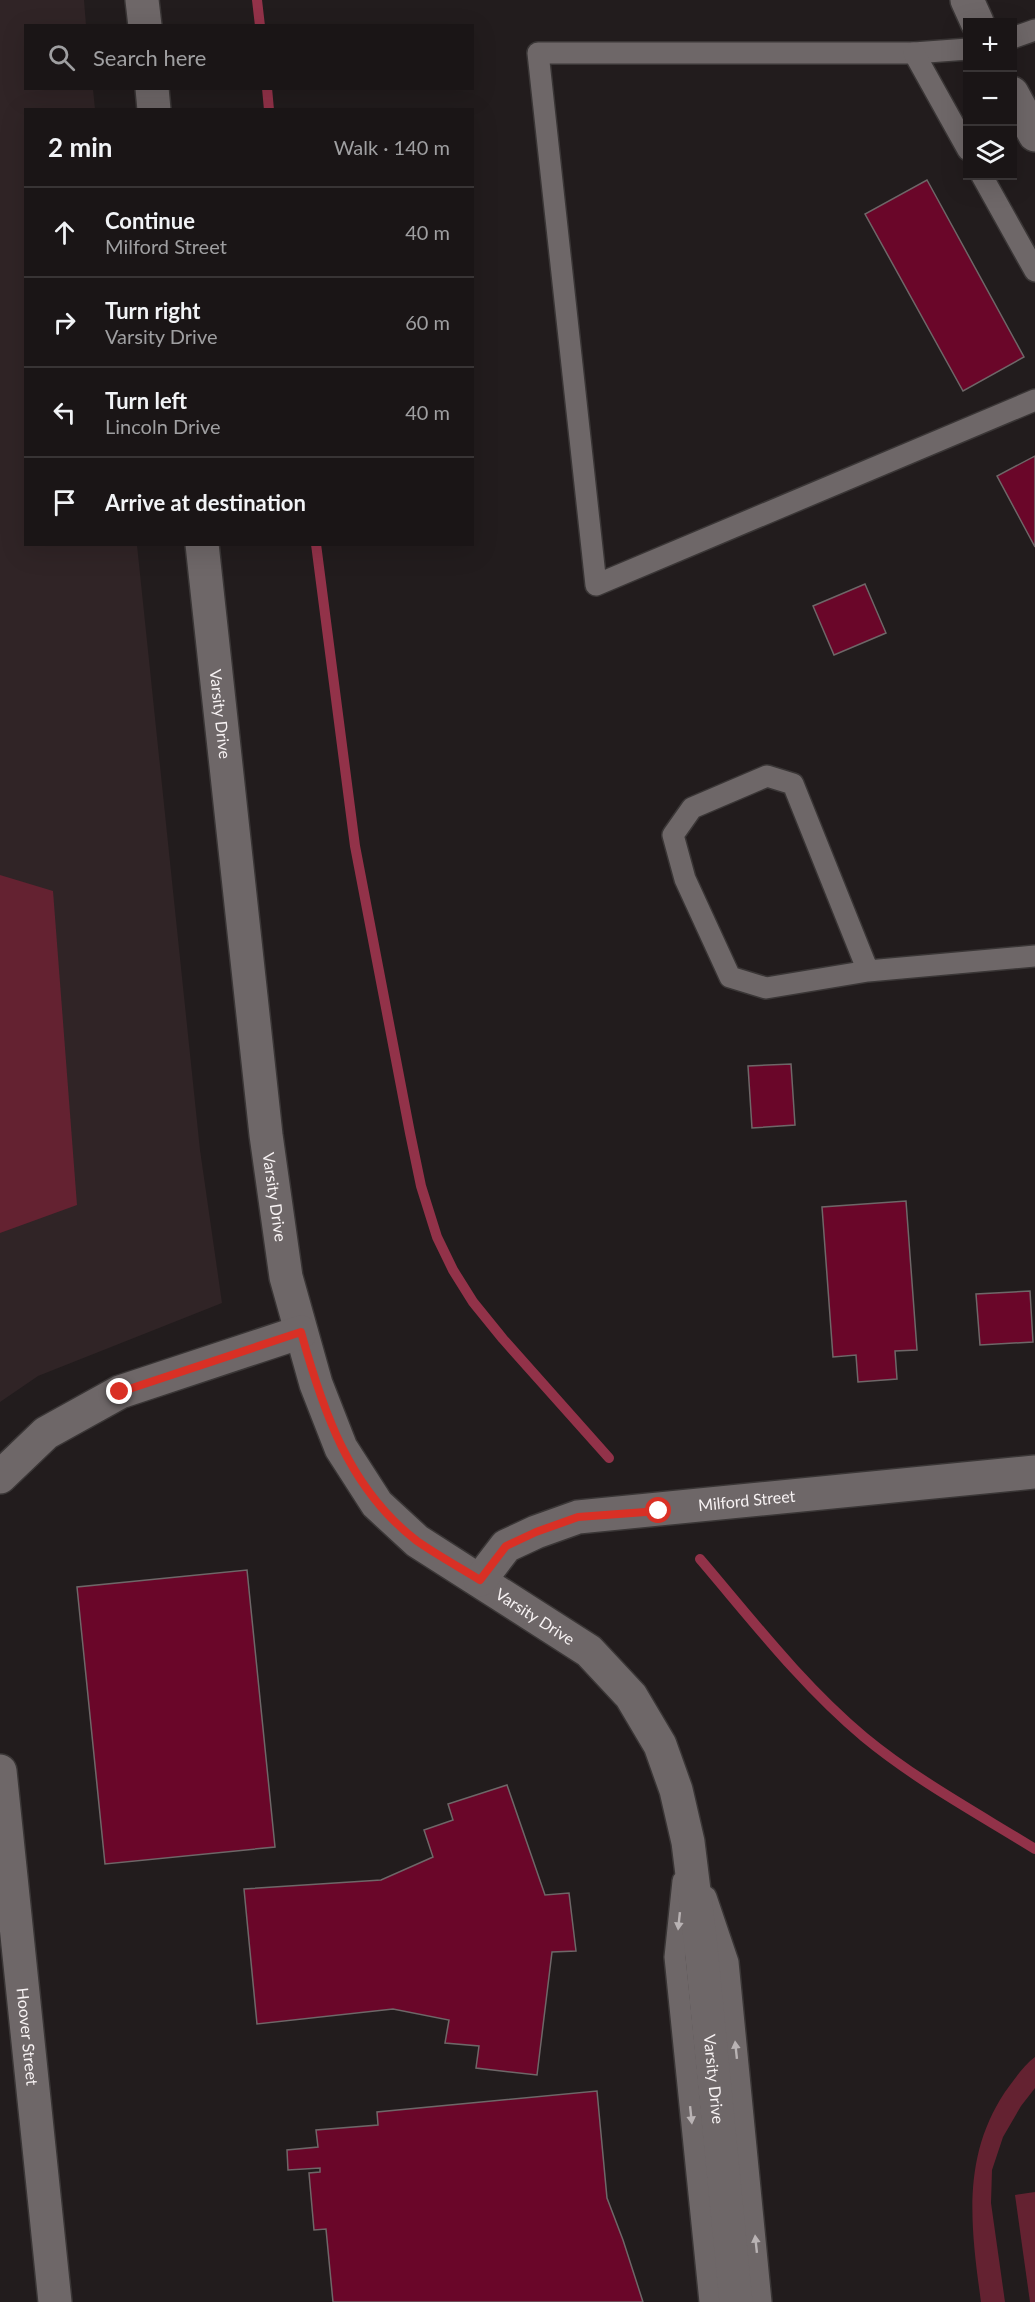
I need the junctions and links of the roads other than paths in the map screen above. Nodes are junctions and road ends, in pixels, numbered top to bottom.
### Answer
1 (142, 0) edge
2 (967, 0) edge
3 (975, 18) edge
4 (145, 24) edge
5 (1035, 30) edge
6 (1017, 36) edge
7 (963, 49) edge
8 (914, 53) junction
9 (152, 90) edge
10 (1017, 102) edge
11 (154, 108) edge
12 (1035, 135) edge
13 (963, 141) edge
14 (984, 180) edge
15 (1035, 271) edge
16 (1035, 400) edge
17 (202, 546) edge
18 (1035, 956) edge
19 (868, 971) junction
20 (301, 1332) junction
21 (1035, 1472) edge
22 (0, 1477) edge
23 (480, 1580) junction
24 (0, 1771) edge
25 (688, 1842) junction
26 (55, 2302) edge
27 (710, 2302) edge
28 (736, 2302) edge
29 (762, 2302) edge

1 - 4 street
2 - 3 street
5 - 6 lane
7 - 8 lane
8 - 13 lane
8 - 16 lane
9 - 11 street
10 - 12 street
14 - 15 lane
17 - 20 street, Varsity Drive
18 - 19 lane
19 - 19 lane
20 - 22 street
20 - 23 street, Varsity Drive
21 - 23 street, Milford Street
23 - 25 street, Varsity Drive
24 - 26 street, Hoover Street
25 -> 27 lane
25 - 28 street, Varsity Drive
29 -> 25 lane

